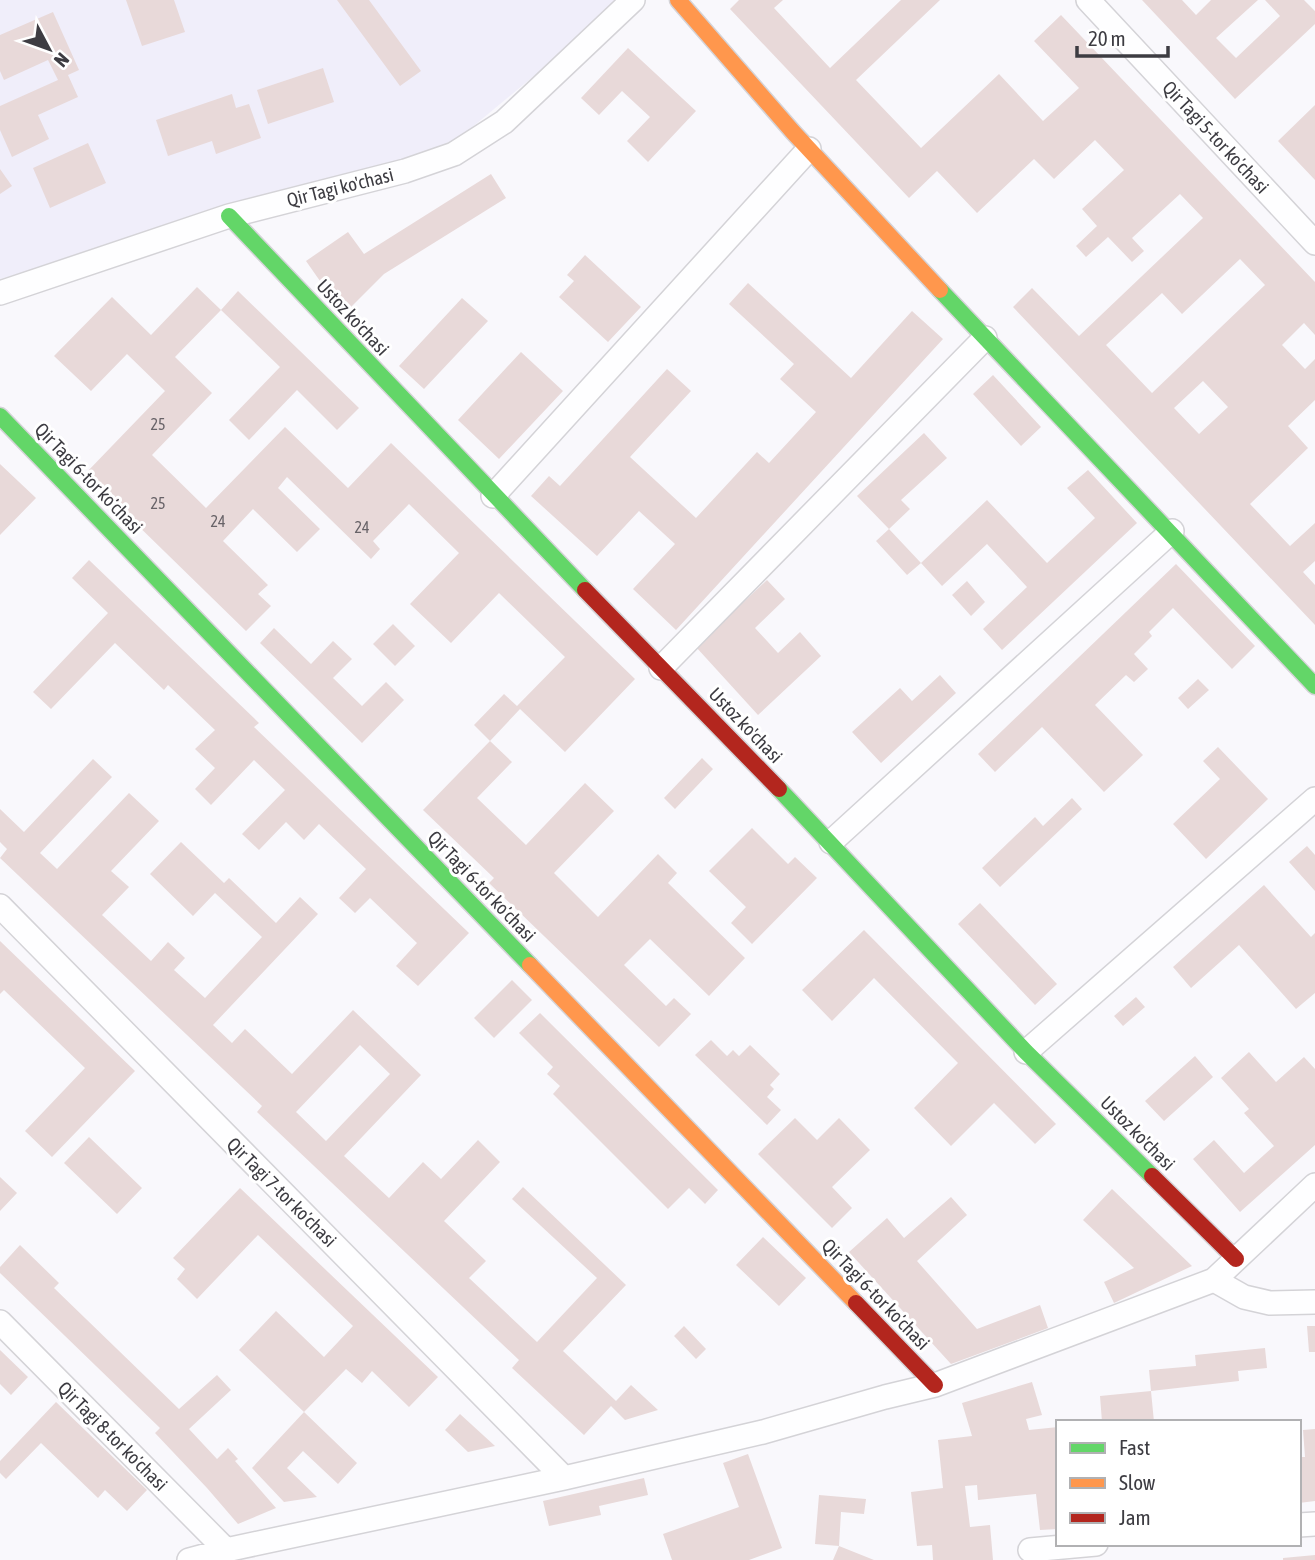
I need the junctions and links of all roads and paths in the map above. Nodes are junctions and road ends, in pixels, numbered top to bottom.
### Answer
1 (633, 0) edge
2 (678, 0) edge
3 (1088, 0) edge
4 (809, 149) junction
5 (229, 216) junction
6 (1315, 243) edge
7 (0, 293) edge
8 (985, 338) junction
9 (0, 416) edge
10 (493, 496) junction
11 (1172, 531) junction
12 (661, 668) junction
13 (1315, 686) edge
14 (1315, 799) edge
15 (831, 842) junction
16 (0, 906) edge
17 (1026, 1052) junction
18 (1315, 1185) edge
19 (1236, 1259) junction
20 (1214, 1280) junction
21 (1315, 1302) edge
22 (0, 1322) edge
23 (935, 1385) junction
24 (564, 1478) junction
25 (1074, 1546) edge
26 (226, 1549) junction
27 (1030, 1550) dead end
28 (189, 1560) edge

1 - 5 street, Qir Tagi ko'chasi
2 - 4 street
3 - 6 street, Qir Tagi 5-tor koʼchasi
4 - 8 street
4 - 10 street
5 - 7 street, Qir Tagi ko'chasi
5 - 10 street, Ustoz ko'chasi
8 - 11 street
8 - 12 street
9 - 23 street, Qir Tagi 6-tor koʼchasi
10 - 12 street, Ustoz ko'chasi
11 - 13 street
11 - 15 street
12 - 15 street, Ustoz ko'chasi
14 - 17 street
15 - 17 street, Ustoz ko'chasi
16 - 24 street, Qir Tagi 7-tor koʼchasi
17 - 19 street, Ustoz ko'chasi
18 - 19 street
19 - 20 street
20 - 21 street
20 - 23 street
22 - 26 street, Qir Tagi 8-tor koʼchasi
23 - 24 street
24 - 26 street
25 - 27 street
26 - 28 street

